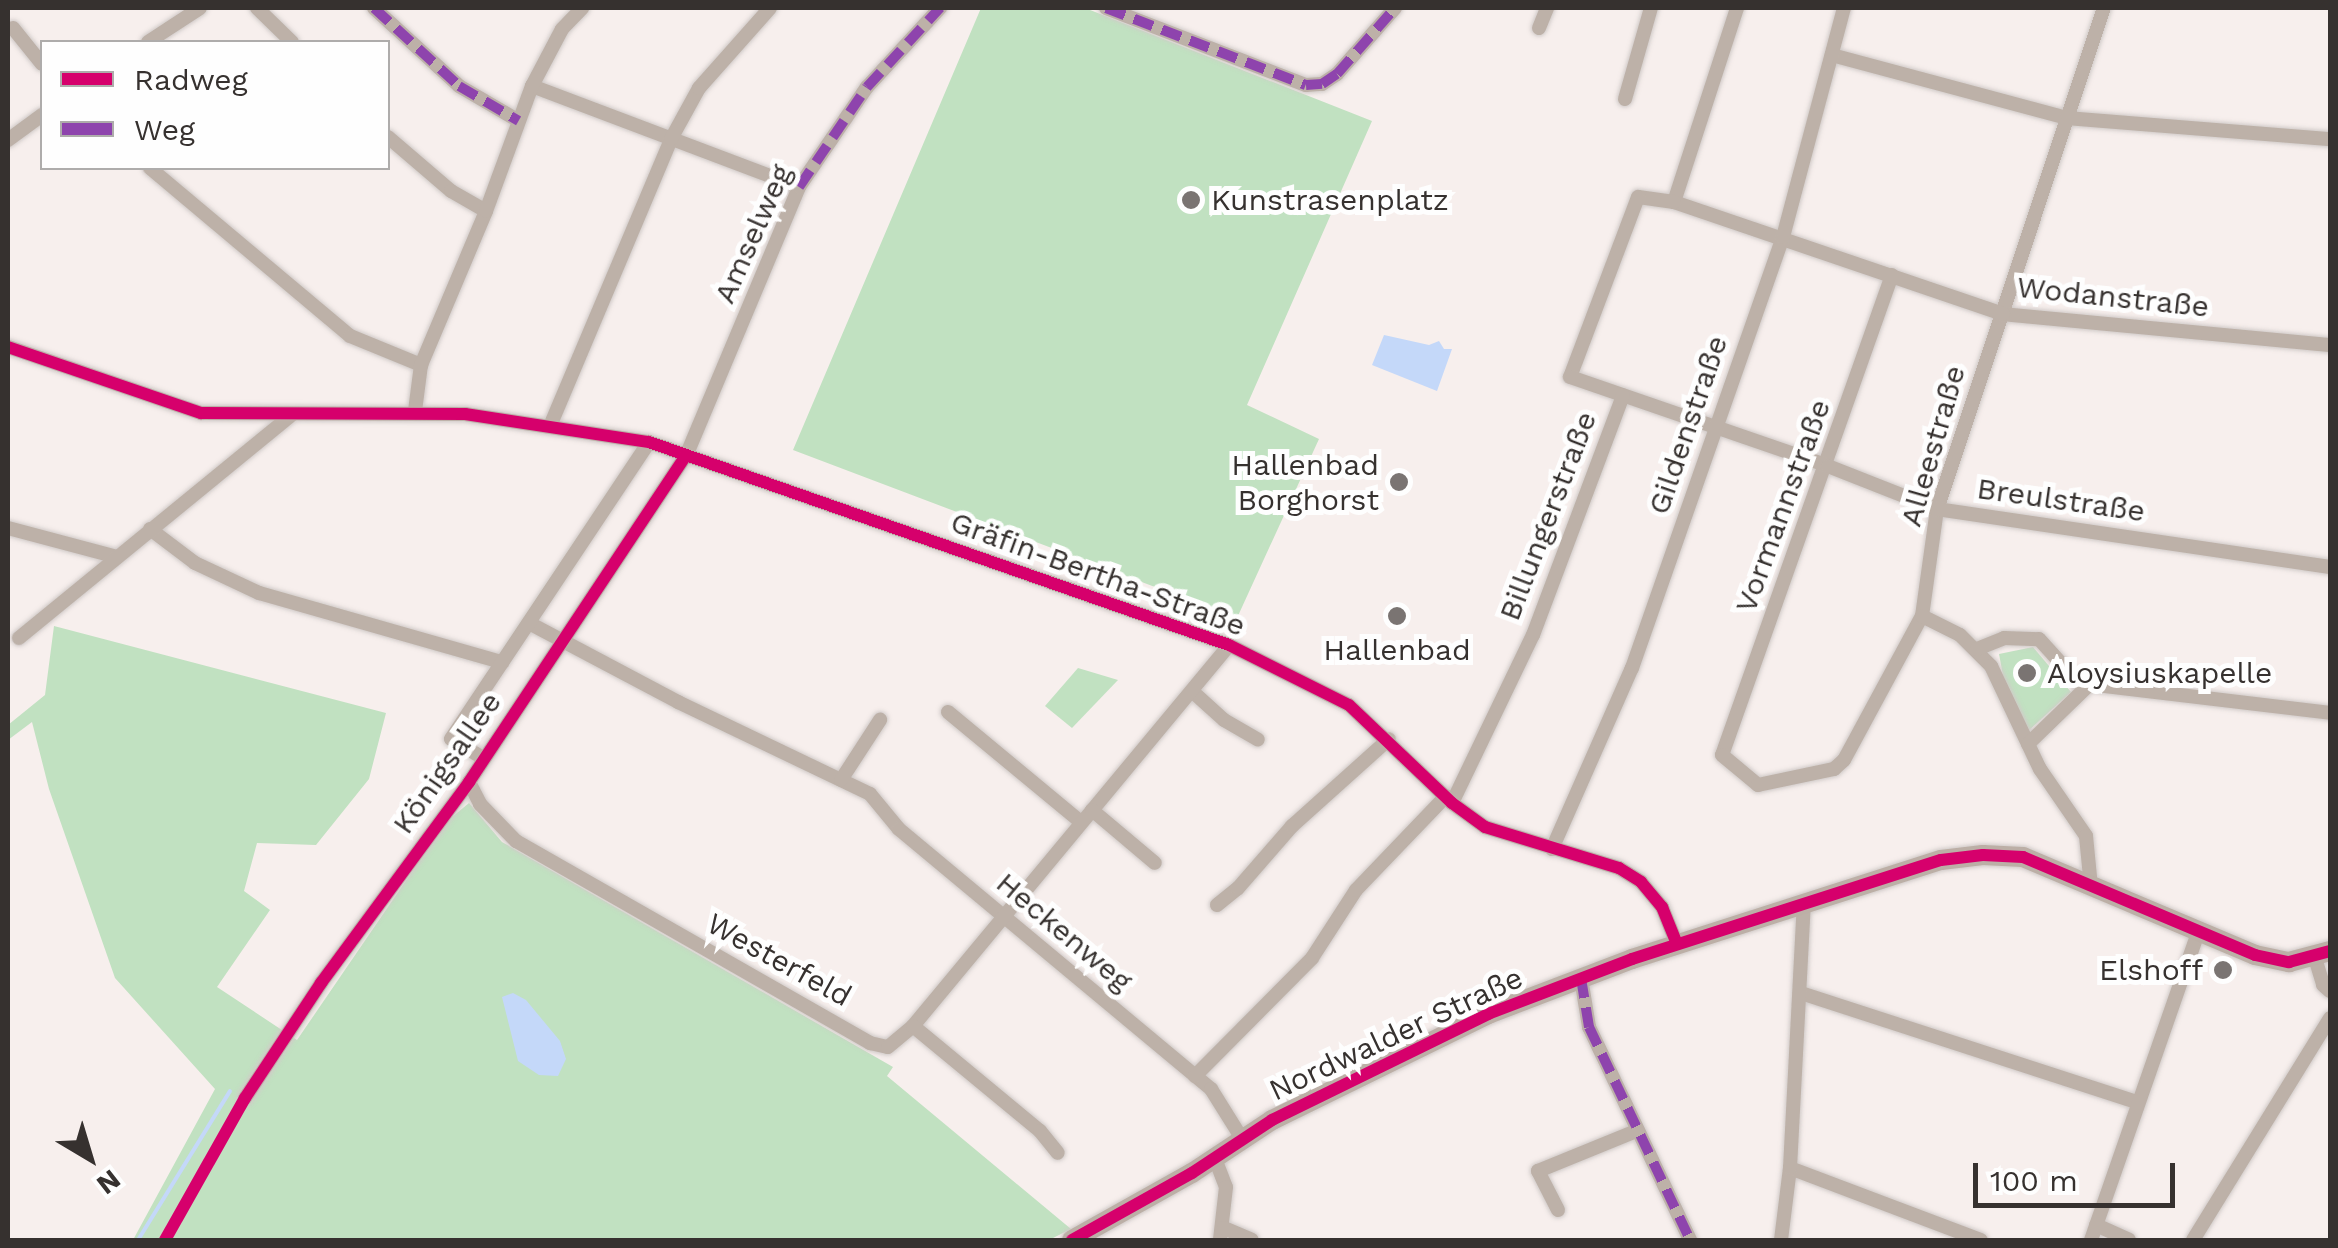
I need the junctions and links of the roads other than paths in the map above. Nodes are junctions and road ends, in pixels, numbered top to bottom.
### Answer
1 (200, 8) edge
2 (257, 8) edge
3 (374, 8) edge
4 (582, 8) edge
5 (770, 8) edge
6 (940, 8) edge
7 (1106, 8) edge
8 (1395, 8) edge
9 (1546, 8) edge
10 (1651, 8) edge
11 (1736, 8) edge
12 (1844, 8) edge
13 (2104, 8) edge
14 (13, 28) dead end
15 (1538, 28) dead end
16 (151, 40) edge
17 (290, 40) edge
18 (1832, 55) junction
19 (40, 62) edge
20 (532, 86) junction
21 (1625, 99) dead end
22 (40, 116) edge
23 (2067, 118) junction
24 (519, 122) junction
25 (390, 139) edge
26 (671, 139) junction
27 (2330, 139) edge
28 (8, 140) edge
29 (152, 170) edge
30 (799, 187) junction
31 (1674, 202) junction
32 (486, 211) junction
33 (1783, 238) junction
34 (1892, 275) junction
35 (2003, 314) junction
36 (2330, 345) edge
37 (8, 347) edge
38 (420, 365) junction
39 (1622, 396) junction
40 (415, 411) junction
41 (292, 416) junction
42 (550, 426) junction
43 (1716, 428) junction
44 (650, 442) junction
45 (686, 456) junction
46 (1828, 466) junction
47 (1937, 509) junction
48 (8, 528) edge
49 (150, 529) junction
50 (117, 557) junction
51 (2330, 566) edge
52 (1922, 616) junction
53 (529, 623) junction
54 (19, 638) dead end
55 (559, 642) junction
56 (1229, 644) junction
57 (1977, 650) junction
58 (502, 662) junction
59 (2090, 684) junction
60 (1193, 692) junction
61 (948, 712) dead end
62 (2330, 713) edge
63 (880, 720) dead end
64 (1258, 740) dead end
65 (1389, 740) junction
66 (2028, 744) junction
67 (1722, 755) joint
68 (483, 758) junction
69 (840, 780) junction
70 (469, 782) junction
71 (1449, 800) junction
72 (1086, 816) junction
73 (1552, 849) junction
74 (1156, 863) dead end
75 (2091, 887) junction
76 (1804, 903) junction
77 (1217, 905) dead end
78 (1003, 917) junction
79 (2198, 932) junction
80 (1677, 944) junction
81 (2323, 954) edge
82 (1581, 978) junction
83 (2330, 991) edge
84 (1801, 993) junction
85 (2330, 1018) edge
86 (913, 1026) junction
87 (1195, 1076) junction
88 (245, 1098) dead end
89 (2136, 1102) junction
90 (1636, 1131) junction
91 (1242, 1138) junction
92 (1058, 1153) dead end
93 (1214, 1156) junction
94 (1790, 1168) junction
95 (1558, 1210) dead end
96 (2096, 1225) junction
97 (1222, 1234) edge
98 (1072, 1240) edge
99 (1252, 1240) edge
100 (1690, 1240) edge
101 (1781, 1240) edge
102 (1980, 1240) edge
103 (2091, 1240) edge
104 (2129, 1240) edge
105 (2193, 1240) edge

1 - 16 street
2 - 17 street
3 - 24 street
4 - 20 street
5 - 26 street
6 - 30 street, Amselweg
7 - 8 street
9 - 15 street
10 - 21 street
11 - 31 street
12 - 18 street, Gildenstraße
13 - 23 street, Alleestraße
14 - 19 street
18 - 23 street
18 - 33 street, Gildenstraße
20 - 24 street
20 - 26 street
22 - 28 street
23 - 27 street
23 - 35 street, Alleestraße
24 - 32 street
25 - 32 street
26 - 30 street
26 - 42 street
29 - 38 street
30 - 45 street, Amselweg
31 - 33 street, Billungerstraße
31 - 39 street, Billungerstraße
32 - 38 street
33 - 34 street, Wodanstraße
33 - 43 street, Gildenstraße
34 - 35 street, Wodanstraße
34 - 46 street, Vormannstraße
35 - 36 street, Wodanstraße
35 - 47 street, Alleestraße
37 - 41 street, Gräfin-Bertha-Straße
38 - 40 street
39 - 43 street, Breulstraße
39 - 71 street, Billungerstraße
40 - 41 street, Gräfin-Bertha-Straße
40 - 42 street, Gräfin-Bertha-Straße
41 - 49 street
42 - 44 street, Gräfin-Bertha-Straße
43 - 46 street, Breulstraße
43 - 73 street, Gildenstraße
44 - 45 street, Gräfin-Bertha-Straße
44 - 53 street, Königsallee
45 - 55 street, Königsallee
45 - 56 street, Gräfin-Bertha-Straße
46 - 47 street, Breulstraße
46 - 67 street, Vormannstraße
47 - 51 street, Breulstraße
47 - 52 street, Alleestraße
48 - 50 street
49 - 50 street
49 - 58 street
50 - 54 street
52 - 57 street
52 - 67 street, Alleestraße
53 - 55 street, Heckenweg
53 - 58 street, Königsallee
55 - 68 street, Königsallee
55 - 69 street, Heckenweg
56 - 60 street
56 - 65 street, Gräfin-Bertha-Straße
57 - 59 street
57 - 66 street
58 - 68 street, Königsallee
59 - 62 street
59 - 66 street
60 - 64 street
60 - 72 street
61 - 72 street
63 - 69 street
65 - 71 street, Gräfin-Bertha-Straße
65 - 77 street
66 - 75 street
68 - 70 street, Königsallee
69 - 78 street, Heckenweg
70 - 86 street, Westerfeld
70 - 88 street, Königsallee
71 - 73 street, Gräfin-Bertha-Straße
71 - 87 street, Billungerstraße
72 - 74 street
72 - 78 street
73 - 80 street, Gräfin-Bertha-Straße
75 - 76 street, Nordwalder Straße
75 - 79 street, Nordwalder Straße
76 - 80 street, Nordwalder Straße
76 - 84 street
78 - 86 street
78 - 87 street, Heckenweg
79 - 81 street, Nordwalder Straße
79 - 89 street
80 - 82 street, Nordwalder Straße
81 - 83 street
82 - 90 street
82 - 91 street, Nordwalder Straße
84 - 89 street
84 - 94 street
85 - 105 street
86 - 92 street
87 - 91 street, Heckenweg
89 - 96 street
90 - 95 street
90 - 100 street
91 - 93 street, Nordwalder Straße
93 - 97 street
93 - 98 street, Nordwalder Straße
94 - 101 street
94 - 102 street
96 - 103 street
96 - 104 street
97 - 99 street

